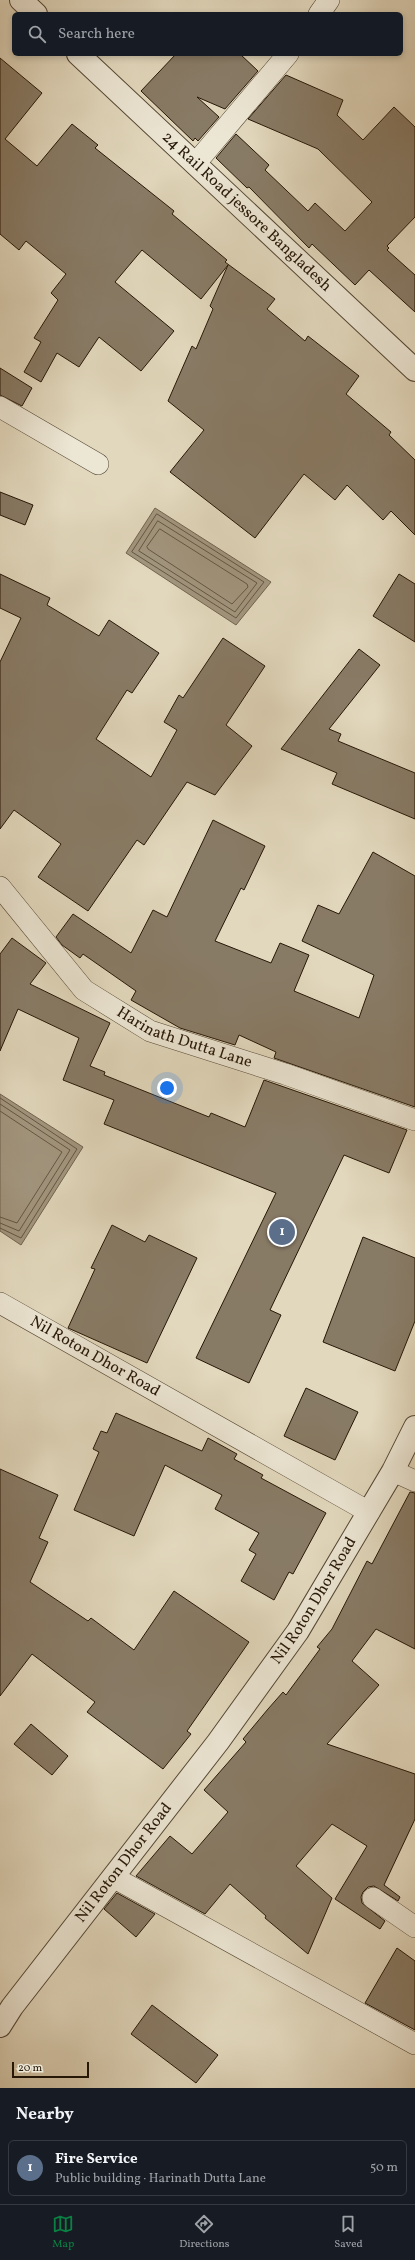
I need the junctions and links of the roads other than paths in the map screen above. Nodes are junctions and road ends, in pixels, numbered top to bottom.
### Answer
1 (21, 0) edge
2 (330, 0) edge
3 (34, 12) edge
4 (321, 12) edge
5 (80, 56) edge
6 (286, 56) edge
7 (195, 164) junction
8 (415, 370) edge
9 (0, 408) edge
10 (98, 464) dead end
11 (0, 887) edge
12 (415, 1120) edge
13 (0, 1303) edge
14 (415, 1426) edge
15 (393, 1471) junction
16 (415, 1480) edge
17 (369, 1512) junction
18 (113, 1878) junction
19 (373, 1898) dead end
20 (415, 1927) edge
21 (0, 2026) edge
22 (415, 2044) edge

1 - 3 street
2 - 4 street
5 - 7 street, 24 Rail Road jessore Bangladesh
6 - 7 street
7 - 8 street, 24 Rail Road jessore Bangladesh
9 - 10 street
11 - 12 street, Harinath Dutta Lane
13 - 17 street, Nil Roton Dhor Road
14 - 15 street
15 - 16 street
15 - 17 street
17 - 18 street, Nil Roton Dhor Road
18 - 21 street, Nil Roton Dhor Road
18 - 22 street
19 - 20 street

